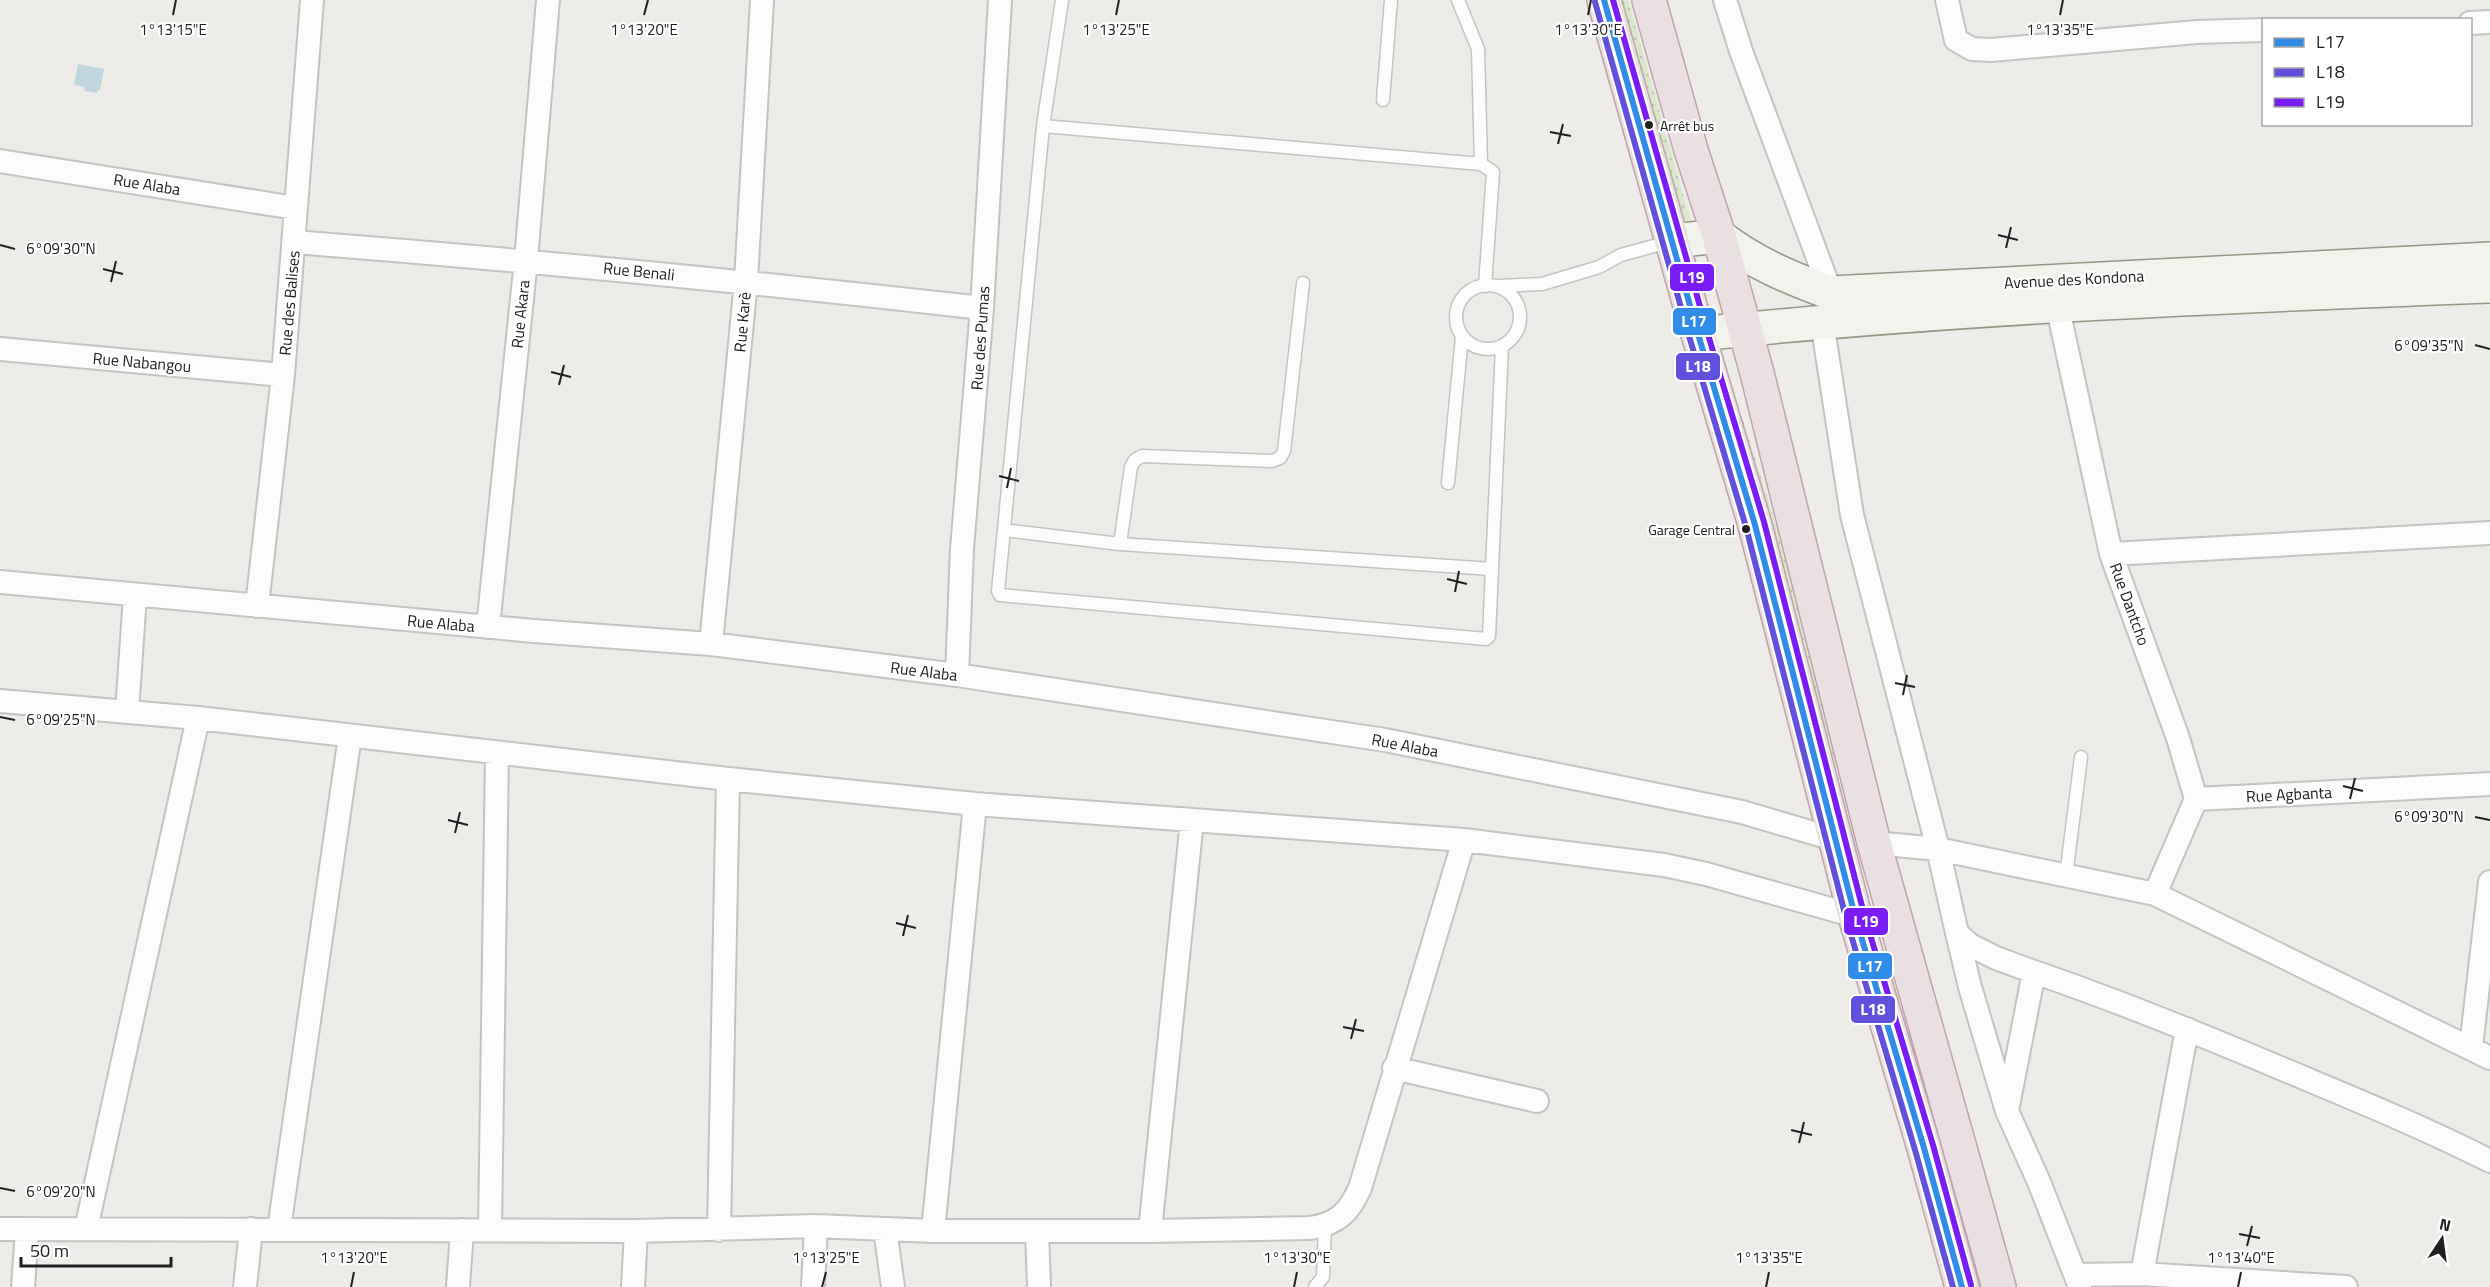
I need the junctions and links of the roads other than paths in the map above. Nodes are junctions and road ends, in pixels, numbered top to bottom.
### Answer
1 (312, 0) edge
2 (548, 0) edge
3 (762, 0) edge
4 (1000, 0) edge
5 (1062, 0) edge
6 (1391, 0) edge
7 (1458, 0) edge
8 (1604, 0) edge
9 (1649, 0) edge
10 (1725, 0) edge
11 (1947, 0) edge
12 (2490, 22) edge
13 (2472, 23) edge
14 (2262, 30) edge
15 (1383, 100) dead end
16 (1043, 126) junction
17 (0, 161) edge
18 (1481, 164) junction
19 (295, 208) junction
20 (1719, 236) junction
21 (1673, 241) junction
22 (294, 242) junction
23 (2490, 259) edge
24 (526, 260) junction
25 (746, 281) junction
26 (1303, 283) dead end
27 (1490, 286) junction
28 (2490, 286) edge
29 (2056, 292) junction
30 (982, 308) junction
31 (1826, 308) junction
32 (1745, 329) junction
33 (1698, 333) junction
34 (1462, 336) junction
35 (1503, 346) junction
36 (0, 349) edge
37 (1757, 373) junction
38 (283, 375) junction
39 (1711, 379) junction
40 (1448, 483) dead end
41 (1004, 530) junction
42 (2490, 533) edge
43 (1120, 544) junction
44 (2111, 554) junction
45 (1492, 569) junction
46 (0, 582) edge
47 (135, 595) junction
48 (257, 606) junction
49 (488, 627) junction
50 (711, 644) junction
51 (957, 675) junction
52 (0, 701) edge
53 (127, 712) junction
54 (198, 718) junction
55 (350, 736) junction
56 (497, 753) junction
57 (2081, 757) dead end
58 (728, 779) junction
59 (2490, 783) edge
60 (2196, 800) junction
61 (975, 804) junction
62 (1192, 820) junction
63 (1464, 840) junction
64 (1837, 840) junction
65 (1874, 843) junction
66 (1938, 849) junction
67 (2066, 876) junction
68 (2490, 882) edge
69 (2155, 894) junction
70 (1855, 915) junction
71 (1957, 933) junction
72 (2034, 972) junction
73 (2187, 1029) junction
74 (2480, 1052) edge
75 (1394, 1068) junction
76 (1537, 1101) dead end
77 (2007, 1111) junction
78 (2490, 1161) edge
79 (816, 1226) junction
80 (1324, 1226) junction
81 (86, 1229) junction
82 (251, 1229) junction
83 (279, 1229) junction
84 (885, 1229) junction
85 (0, 1230) edge
86 (27, 1230) junction
87 (462, 1230) junction
88 (490, 1230) junction
89 (719, 1230) junction
90 (636, 1231) junction
91 (933, 1231) junction
92 (1037, 1231) junction
93 (1150, 1231) junction
94 (2142, 1274) junction
95 (2078, 1281) edge
96 (23, 1287) edge
97 (246, 1287) edge
98 (458, 1287) edge
99 (633, 1287) edge
100 (813, 1287) edge
101 (892, 1287) edge
102 (1039, 1287) edge
103 (1315, 1287) edge
104 (1962, 1287) edge
105 (1999, 1287) edge
106 (2346, 1287) edge

1 - 19 street, Rue des Balises
2 - 24 street, Rue Akara
3 - 25 street, Rue Karè
4 - 30 street, Rue des Pumas
5 - 16 lane
6 - 15 lane
7 - 18 lane
8 - 21 highway
9 - 20 highway
10 - 31 street
11 - 14 street
12 - 13 street
16 - 18 lane
16 - 41 lane
17 - 19 street, Rue Alaba
18 - 27 lane
19 - 22 street, Rue des Balises
20 - 21 street
20 - 31 street, Avenue des Kondona
20 - 32 highway
21 - 27 lane
21 - 33 highway
22 - 24 street, Rue Benali
22 - 38 street, Rue des Balises
23 - 29 street, Avenue des Kondona
24 - 25 street, Rue Benali
24 - 49 street, Rue Akara
25 - 30 street, Rue Benali
25 - 50 street, Rue Karè
26 - 43 lane
27 - 34 lane
27 - 35 lane
28 - 29 street, Avenue des Kondona
29 - 31 street, Avenue des Kondona
29 - 44 street, Rue Dantcho
30 - 51 street, Rue des Pumas
31 - 32 street, Avenue des Kondona
31 - 66 street
32 - 33 street, Avenue des Kondona
32 - 37 highway
33 - 39 highway
34 - 35 lane
34 - 40 lane
35 - 45 lane
36 - 38 street, Rue Nabangou
37 - 39 highway
37 - 65 highway
38 - 48 street, Rue des Balises
39 - 64 highway
41 - 43 lane
41 - 45 lane
42 - 44 street
43 - 45 lane
44 - 60 street, Rue Dantcho
46 - 47 street, Rue Alaba
47 - 48 street, Rue Alaba
47 - 53 street
48 - 49 street, Rue Alaba
49 - 50 street, Rue Alaba
50 - 51 street, Rue Alaba
51 - 64 street, Rue Alaba
52 - 53 street
53 - 54 street
54 - 55 street
54 - 81 street
55 - 56 street
55 - 83 street
56 - 58 street
56 - 88 street
57 - 67 lane
58 - 61 street
58 - 89 street
59 - 60 street, Rue Agbanta
60 - 69 street
61 - 62 street
61 - 91 street
62 - 63 street
62 - 93 street
63 - 70 street
63 - 75 street
64 - 70 highway
65 - 66 street
65 - 105 highway
66 - 67 street
66 - 71 street
67 - 69 street
68 - 74 street
69 - 74 street
70 - 104 highway
71 - 72 street
71 - 77 street
72 - 73 street
72 - 77 street
73 - 78 street
73 - 94 street
75 - 76 street
75 - 80 street
77 - 95 street
79 - 84 street
79 - 89 street
79 - 100 street
80 - 93 street
80 - 103 lane
81 - 82 street
81 - 86 street
82 - 83 street
82 - 97 street
83 - 87 street
84 - 91 street
84 - 101 street
85 - 86 street
86 - 96 street
87 - 88 street
87 - 98 street
88 - 90 street
89 - 90 street
90 - 99 street
91 - 92 street
92 - 93 street
92 - 102 street
94 - 95 street
94 - 106 street

